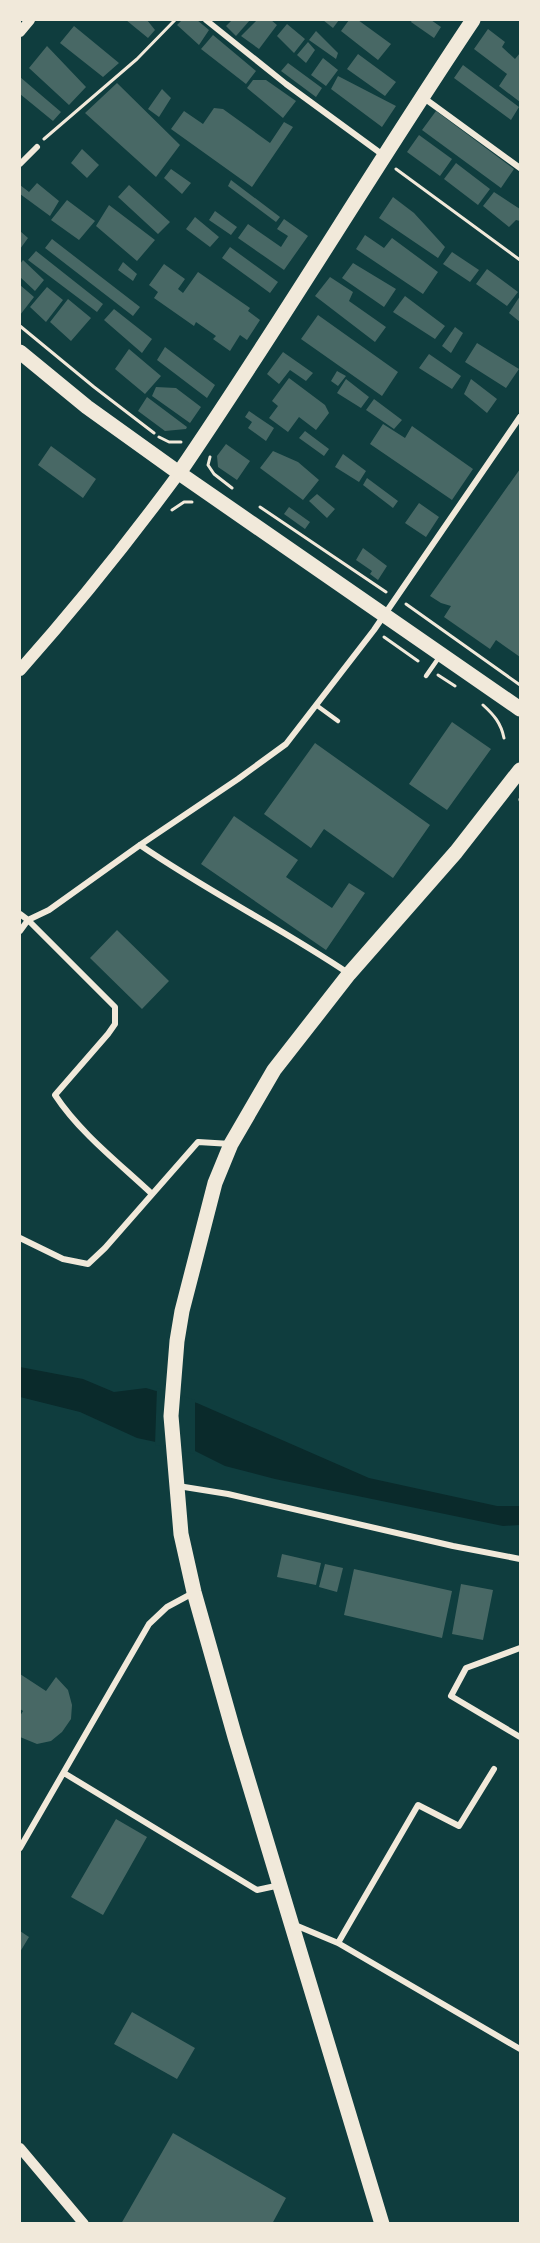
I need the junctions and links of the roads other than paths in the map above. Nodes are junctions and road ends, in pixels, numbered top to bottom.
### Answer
1 (30, 20) edge
2 (206, 20) edge
3 (473, 20) edge
4 (20, 32) edge
5 (422, 96) junction
6 (37, 147) road end
7 (389, 161) junction
8 (20, 164) edge
9 (520, 168) edge
10 (20, 352) edge
11 (520, 417) edge
12 (179, 472) junction
13 (385, 614) junction
14 (441, 655) junction
15 (20, 670) edge
16 (426, 676) dead end
17 (316, 705) junction
18 (520, 709) edge
19 (338, 721) dead end
20 (520, 770) edge
21 (140, 845) junction
22 (20, 914) edge
23 (28, 920) junction
24 (20, 931) edge
25 (349, 974) junction
26 (231, 1144) junction
27 (152, 1194) junction
28 (20, 1238) edge
29 (176, 1480) junction
30 (520, 1558) edge
31 (194, 1592) junction
32 (520, 1648) edge
33 (520, 1737) edge
34 (494, 1769) dead end
35 (64, 1773) junction
36 (20, 1848) edge
37 (280, 1886) junction
38 (291, 1923) junction
39 (338, 1943) junction
40 (520, 2049) edge
41 (20, 2148) edge
42 (84, 2223) edge
43 (382, 2223) edge

1 - 4 street
2 - 7 street
3 - 5 main road
5 - 7 main road
5 - 9 street
6 - 8 street
7 - 12 main road
10 - 12 main road
11 - 13 street
12 - 13 main road
12 - 15 main road
13 - 14 main road
13 - 17 street
14 - 16 lane
14 - 18 main road
17 - 19 lane
17 - 21 street
20 - 25 main road
21 - 23 street
21 - 25 street
22 - 23 street
23 - 24 street
23 - 27 street
25 - 26 main road
26 - 27 street
26 - 29 main road
27 - 28 street
29 - 30 street
29 - 31 main road
31 - 35 street
31 - 37 main road
32 - 33 street
34 - 39 street
35 - 36 street
35 - 37 street
37 - 38 main road
38 - 39 street
38 - 43 main road
39 - 40 street
41 - 42 street

